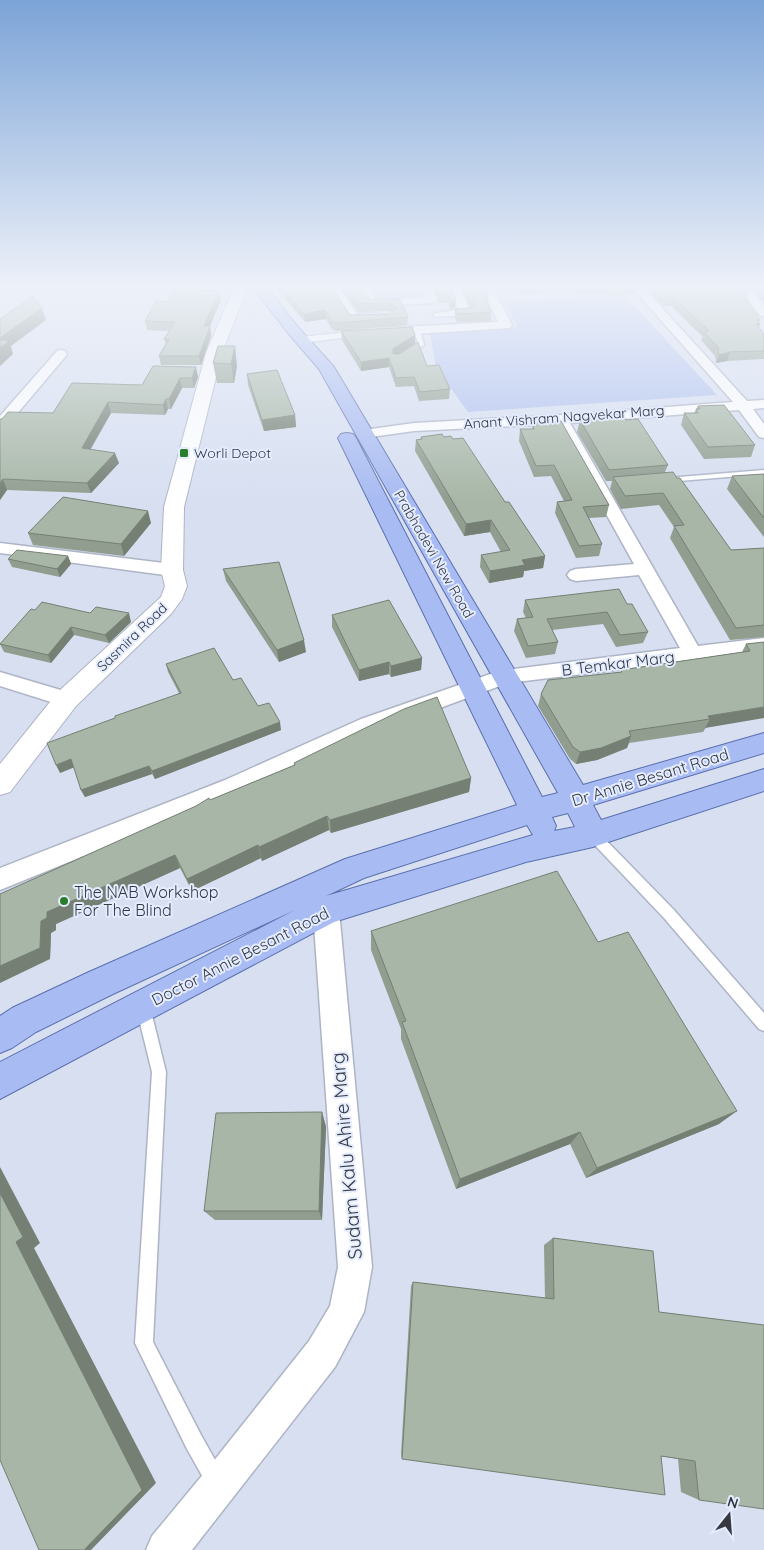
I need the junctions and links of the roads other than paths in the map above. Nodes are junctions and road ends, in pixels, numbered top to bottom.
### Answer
1 (57, 357) edge
2 (212, 357) edge
3 (299, 357) edge
4 (317, 357) edge
5 (700, 357) edge
6 (742, 404) junction
7 (764, 404) edge
8 (562, 418) junction
9 (0, 425) edge
10 (364, 434) junction
11 (764, 434) edge
12 (764, 472) edge
13 (660, 481) edge
14 (0, 548) edge
15 (644, 568) junction
16 (172, 570) junction
17 (576, 575) dead end
18 (764, 645) edge
19 (692, 653) junction
20 (506, 676) junction
21 (0, 679) edge
22 (473, 686) junction
23 (67, 699) junction
24 (764, 742) edge
25 (764, 780) edge
26 (0, 784) edge
27 (576, 799) junction
28 (535, 811) junction
29 (593, 835) junction
30 (549, 844) junction
31 (0, 879) edge
32 (326, 910) junction
33 (142, 1005) junction
34 (764, 1024) edge
35 (0, 1036) edge
36 (0, 1081) edge
37 (219, 1486) junction
38 (166, 1550) edge

1 - 9 street
2 - 16 street, Sasmira Road
3 - 22 main road, Prabhadevi New Road
4 - 10 main road, Prabhadevi New Road
5 - 6 street
6 - 7 street, Anant Vishram Nagvekar Marg
6 - 8 street, Anant Vishram Nagvekar Marg
6 - 11 street
8 - 10 street, Anant Vishram Nagvekar Marg
8 - 15 street
10 - 20 main road, Prabhadevi New Road
12 - 13 lane
14 - 16 street
15 - 17 street
15 - 19 street
16 - 23 street, Sasmira Road
18 - 19 street, B Temkar Marg
19 - 20 street, B Temkar Marg
20 - 22 street, B Temkar Marg
20 - 27 main road, Prabhadevi New Road
21 - 23 street
22 - 28 main road, Prabhadevi New Road
22 - 31 street, B Temkar Marg
23 - 26 street, Sasmira Road
24 - 27 main road, Dr Annie Besant Road
25 - 29 main road
27 - 28 main road, Dr Annie Besant Road
27 - 29 main road, Prabhadevi New Road
28 - 30 main road, Prabhadevi New Road
28 - 35 main road, Doctor Annie Besant Road
29 - 30 main road
29 - 34 lane
30 - 32 main road, Doctor Annie Besant Road
32 - 33 main road, Doctor Annie Besant Road
32 - 37 street, Sudam Kalu Ahire Marg
33 - 36 main road, Doctor Annie Besant Road
33 - 37 lane
37 - 38 street, Sudam Kalu Ahire Marg

